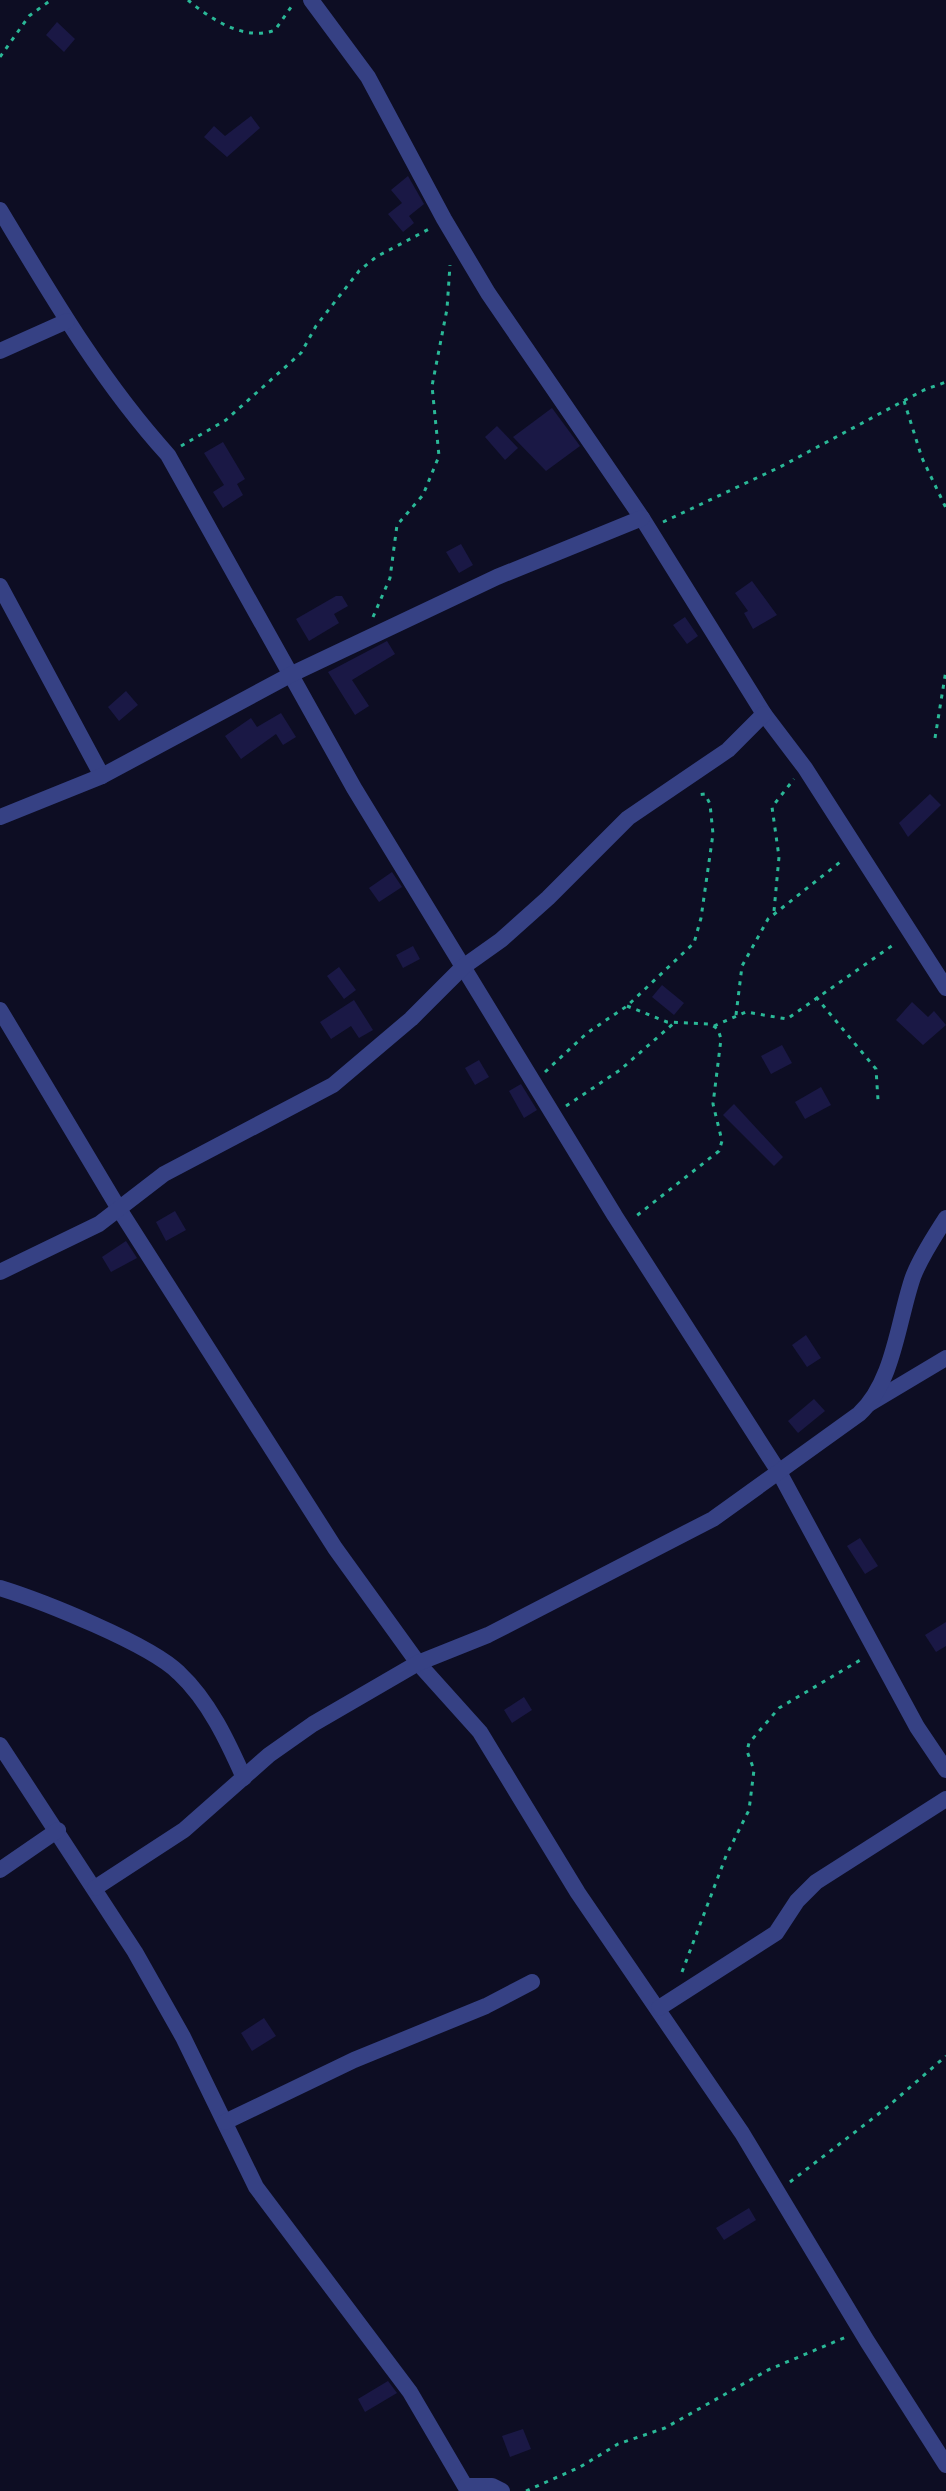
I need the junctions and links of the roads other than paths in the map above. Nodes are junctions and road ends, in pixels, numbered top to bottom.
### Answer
1 (311, 0) edge
2 (0, 210) edge
3 (67, 321) junction
4 (0, 351) edge
5 (645, 524) junction
6 (0, 586) edge
7 (292, 674) junction
8 (764, 714) junction
9 (102, 776) junction
10 (0, 817) edge
11 (463, 967) junction
12 (946, 988) edge
13 (0, 1010) edge
14 (119, 1209) junction
15 (946, 1218) edge
16 (0, 1272) edge
17 (946, 1358) edge
18 (869, 1404) junction
19 (779, 1472) junction
20 (0, 1588) edge
21 (418, 1663) junction
22 (0, 1745) edge
23 (946, 1770) edge
24 (244, 1778) junction
25 (946, 1799) edge
26 (58, 1830) junction
27 (0, 1870) edge
28 (95, 1888) junction
29 (532, 1982) dead end
30 (659, 2008) junction
31 (225, 2122) junction
32 (946, 2465) edge
33 (467, 2488) edge
34 (502, 2491) edge

1 - 5 street
2 - 3 street
3 - 4 street
3 - 7 street
5 - 7 street
5 - 8 street
6 - 9 street
7 - 9 street
7 - 11 street
8 - 11 street
8 - 12 street
9 - 10 street
11 - 14 street
11 - 19 street
13 - 14 street
14 - 16 street
14 - 21 street
15 - 18 street
17 - 18 street
18 - 19 street
19 - 21 street
19 - 23 street
20 - 24 street
21 - 24 street
21 - 30 street
22 - 26 street
24 - 28 street
25 - 30 street
26 - 27 street
26 - 28 street
28 - 31 street
29 - 31 street
30 - 32 street
31 - 33 street
33 - 34 street

